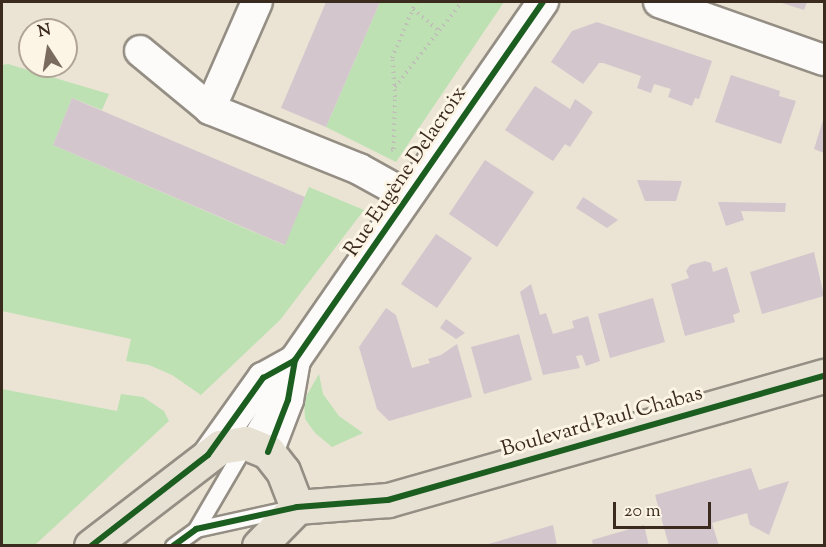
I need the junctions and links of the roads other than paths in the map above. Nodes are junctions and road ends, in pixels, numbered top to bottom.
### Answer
1 (257, 2) edge
2 (543, 2) edge
3 (659, 2) edge
4 (140, 51) dead end
5 (825, 60) edge
6 (210, 109) junction
7 (408, 196) junction
8 (294, 360) junction
9 (825, 376) edge
10 (257, 447) junction
11 (208, 455) junction
12 (297, 507) junction
13 (196, 529) junction
14 (91, 546) edge
15 (173, 546) edge
16 (260, 546) edge

1 - 6 street
2 - 7 street, Rue Eugène Delacroix
3 - 5 street
4 - 6 street
6 - 7 street
7 - 8 street, Rue Eugène Delacroix
8 - 10 street
8 - 11 street
9 - 12 main road, Boulevard Paul Chabas
10 - 11 main road
10 - 12 main road
10 - 13 lane
11 - 14 main road
12 - 13 lane
12 - 16 main road
13 - 15 lane

